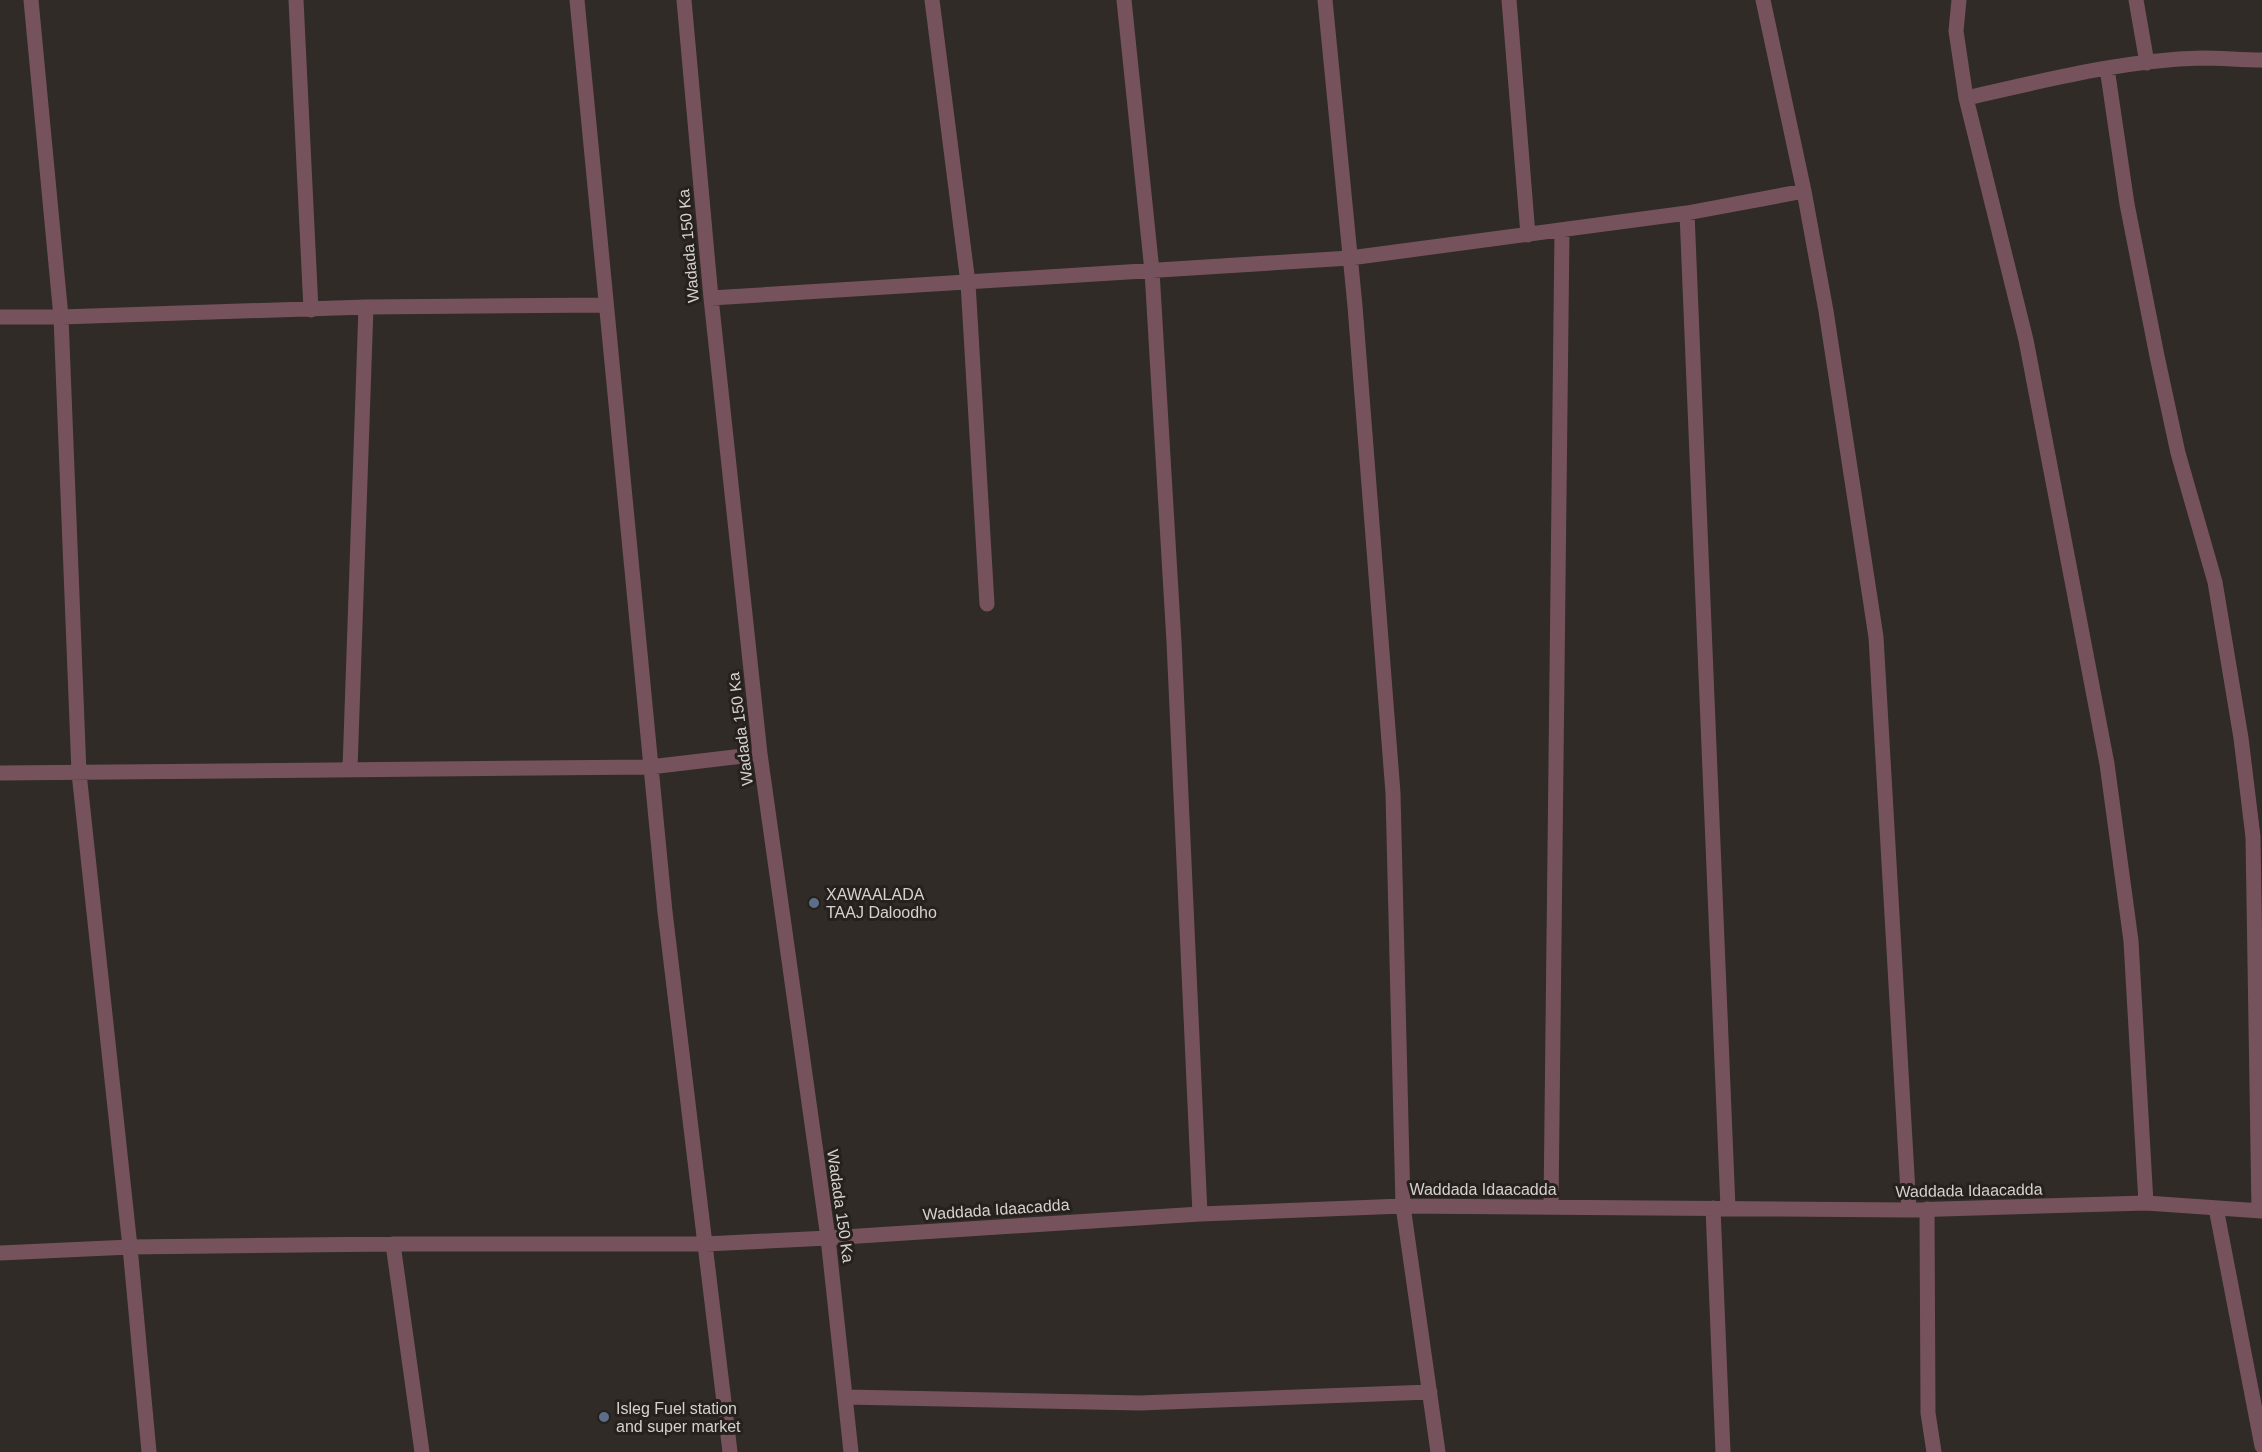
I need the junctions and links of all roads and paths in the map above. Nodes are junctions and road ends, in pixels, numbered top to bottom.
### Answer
1 (31, 0) edge
2 (296, 0) edge
3 (576, 0) edge
4 (684, 0) edge
5 (932, 0) edge
6 (1124, 0) edge
7 (1324, 0) edge
8 (1509, 0) edge
9 (1763, 0) edge
10 (1959, 0) edge
11 (2136, 0) edge
12 (2262, 60) edge
13 (2147, 63) junction
14 (2107, 68) junction
15 (1966, 98) junction
16 (1804, 191) junction
17 (1687, 213) junction
18 (1562, 230) junction
19 (1528, 235) junction
20 (1350, 258) junction
21 (1152, 271) junction
22 (968, 283) junction
23 (711, 298) junction
24 (604, 305) junction
25 (366, 307) junction
26 (311, 310) junction
27 (0, 317) edge
28 (61, 317) junction
29 (987, 604) dead end
30 (760, 754) junction
31 (650, 767) junction
32 (350, 769) junction
33 (0, 773) edge
34 (79, 774) junction
35 (2146, 1203) junction
36 (1403, 1206) junction
37 (1551, 1207) junction
38 (1720, 1208) junction
39 (2216, 1208) junction
40 (1927, 1209) junction
41 (1909, 1210) junction
42 (2260, 1211) edge
43 (1200, 1214) junction
44 (828, 1238) junction
45 (393, 1244) junction
46 (705, 1244) junction
47 (130, 1247) junction
48 (0, 1253) edge
49 (1430, 1392) junction
50 (845, 1397) junction
51 (2262, 1446) edge
52 (149, 1452) edge
53 (422, 1452) edge
54 (730, 1452) edge
55 (851, 1452) edge
56 (1438, 1452) edge
57 (1723, 1452) edge
58 (1934, 1452) edge

1 - 28 street
2 - 26 street
3 - 24 street
4 - 23 street, Wadada 150 Ka
5 - 22 street
6 - 21 street
7 - 20 street
8 - 19 street
9 - 16 street
10 - 15 street
11 - 13 street
12 - 13 street
13 - 14 street
14 - 15 street
14 - 42 street
15 - 35 street
16 - 17 street
16 - 41 street
17 - 18 street
17 - 38 street
18 - 19 street
18 - 37 street
19 - 20 street
20 - 21 street
20 - 36 street
21 - 22 street
21 - 43 street
22 - 23 street
22 - 29 street
23 - 30 street, Wadada 150 Ka
24 - 25 street
24 - 31 street
25 - 26 street
25 - 32 street
26 - 28 street
27 - 28 street
28 - 34 street
30 - 31 street
30 - 44 street, Wadada 150 Ka
31 - 32 street
31 - 46 street
32 - 34 street
33 - 34 street
34 - 47 street
35 - 39 street, Waddada Idaacadda
35 - 40 street, Waddada Idaacadda
36 - 37 street, Waddada Idaacadda
36 - 43 street, Waddada Idaacadda
36 - 49 street
37 - 38 street, Waddada Idaacadda
38 - 41 street, Waddada Idaacadda
38 - 57 street
39 - 42 street, Waddada Idaacadda
39 - 51 street
40 - 41 street, Waddada Idaacadda
40 - 58 street
43 - 44 street, Waddada Idaacadda
44 - 46 street, Waddada Idaacadda
44 - 50 street, Wadada 150 Ka
45 - 46 street, Waddada Idaacadda
45 - 47 street, Waddada Idaacadda
45 - 53 street
46 - 54 street
47 - 48 street, Waddada Idaacadda
47 - 52 street
49 - 50 street
49 - 56 street
50 - 55 street, Wadada 150 Ka

